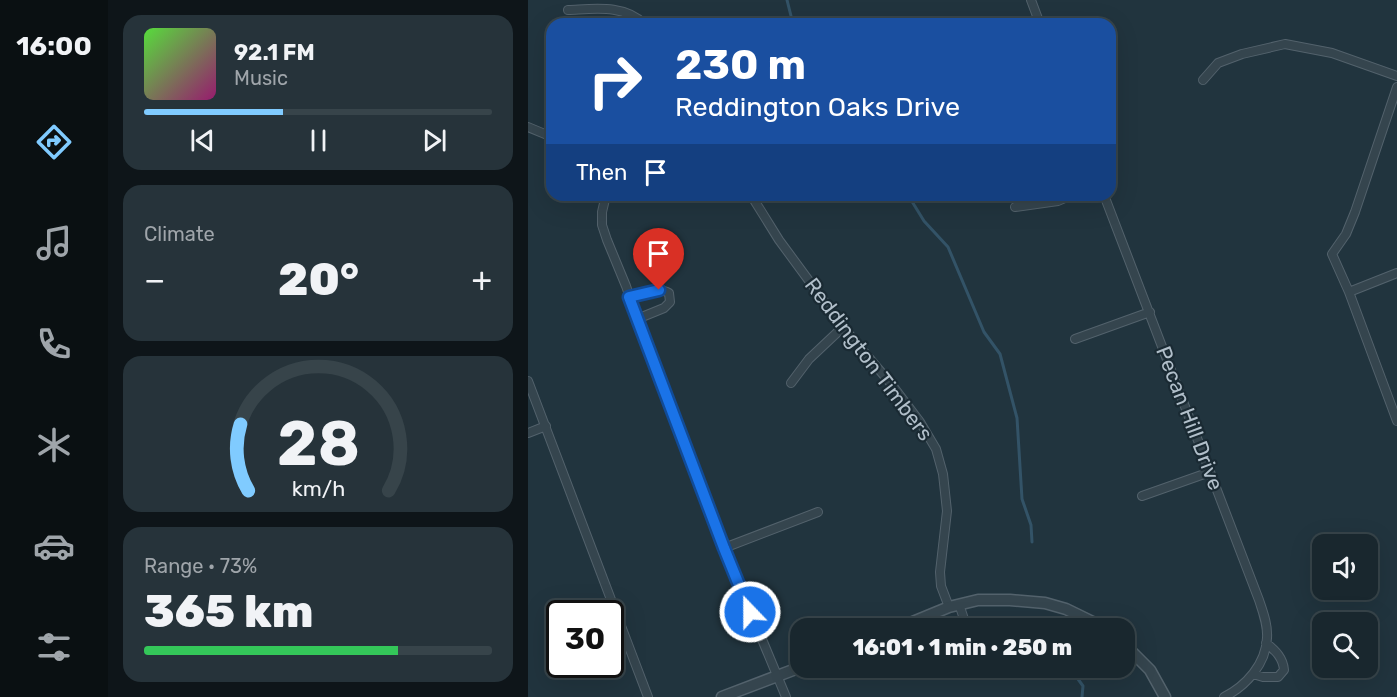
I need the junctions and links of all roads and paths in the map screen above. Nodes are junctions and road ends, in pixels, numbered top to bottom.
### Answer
1 (1031, 0) edge
2 (568, 10) dead end
3 (636, 18) edge
4 (1038, 18) edge
5 (1397, 76) edge
6 (1203, 80) dead end
7 (1397, 87) edge
8 (528, 127) edge
9 (546, 134) edge
10 (605, 201) edge
11 (755, 201) edge
12 (1058, 201) edge
13 (1106, 201) edge
14 (1015, 207) dead end
15 (1397, 273) edge
16 (1349, 292) junction
17 (629, 297) junction
18 (1150, 312) junction
19 (637, 319) junction
20 (843, 327) junction
21 (1075, 339) dead end
22 (528, 381) edge
23 (791, 383) dead end
24 (1397, 421) edge
25 (546, 426) junction
26 (528, 434) edge
27 (1210, 472) junction
28 (1142, 496) dead end
29 (818, 512) dead end
30 (724, 548) junction
31 (954, 605) junction
32 (933, 614) junction
33 (923, 618) edge
34 (934, 618) edge
35 (961, 618) edge
36 (1084, 618) edge
37 (1266, 644) junction
38 (1135, 655) edge
39 (790, 672) edge
40 (1253, 674) junction
41 (777, 677) junction
42 (648, 697) edge
43 (722, 697) edge
44 (786, 697) edge
45 (1165, 697) edge
46 (1224, 697) edge

1 - 4 street
2 - 3 street
5 - 6 street
7 - 16 street
8 - 9 street
10 - 17 street
11 - 20 street, Reddington Timbers
12 - 14 street
13 - 18 street, Pecan Hill Drive
15 - 16 street
16 - 24 street
17 - 19 street
17 - 19 street
18 - 21 street
18 - 27 street, Pecan Hill Drive
19 - 30 street
20 - 23 street
20 - 31 street, Reddington Timbers
22 - 25 street
25 - 26 street
25 - 42 street
27 - 28 street
27 - 37 street, Pecan Hill Drive
29 - 30 street
30 - 41 street
31 - 32 street
31 - 35 street, Reddington Timbers
31 - 36 street
32 - 33 street
32 - 34 street
37 - 40 street, Pecan Hill Drive
37 - 40 street
38 - 45 street
39 - 41 street
40 - 46 street, Pecan Hill Drive
41 - 43 street
41 - 44 street

